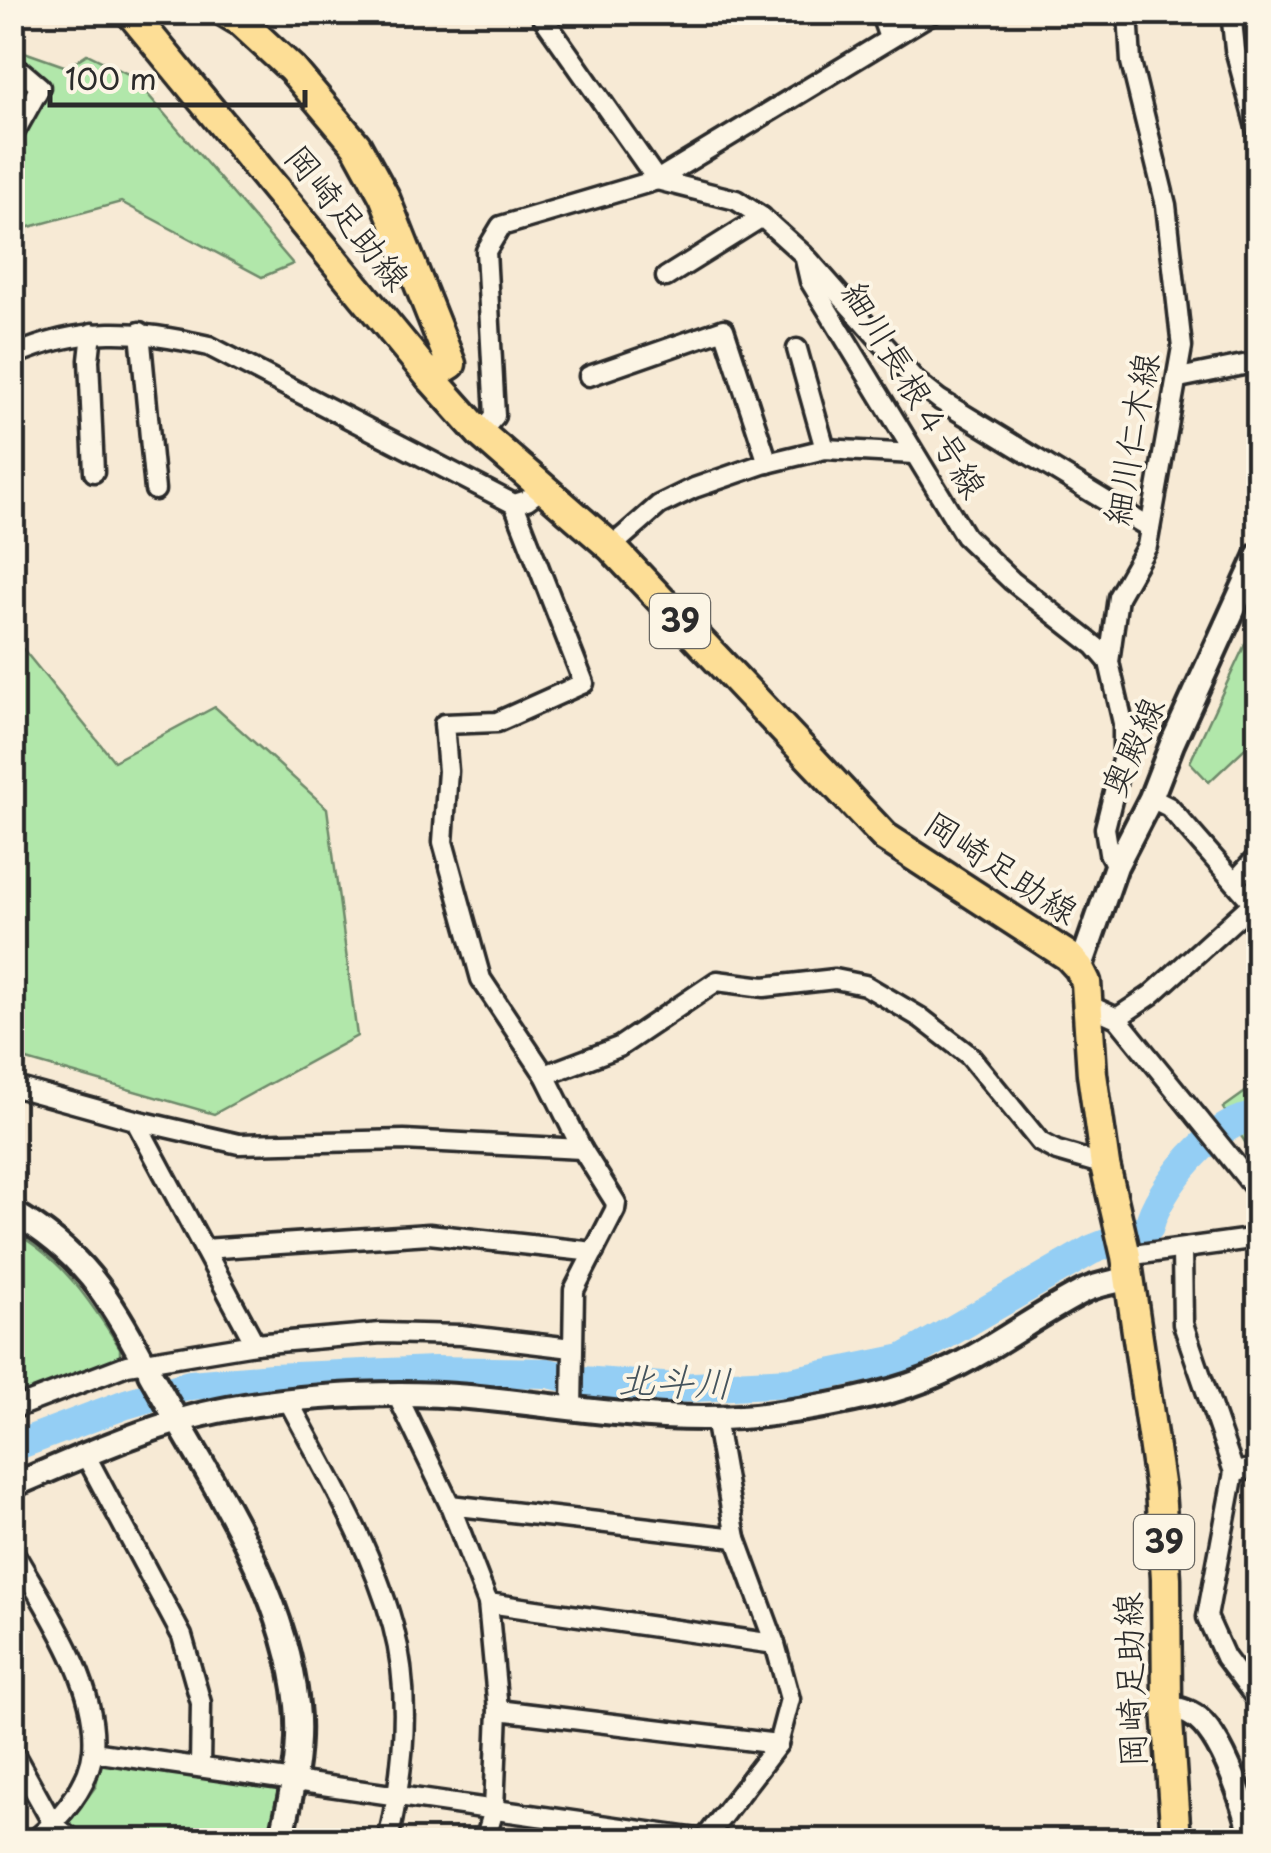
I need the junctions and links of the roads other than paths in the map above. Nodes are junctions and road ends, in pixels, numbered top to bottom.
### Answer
1 (130, 12) edge
2 (225, 12) edge
3 (539, 12) edge
4 (880, 12) edge
5 (934, 12) edge
6 (1128, 12) edge
7 (1231, 12) edge
8 (889, 38) junction
9 (12, 64) edge
10 (1258, 135) edge
11 (12, 138) edge
12 (657, 180) junction
13 (762, 217) junction
14 (804, 255) junction
15 (666, 277) dead end
16 (140, 332) junction
17 (92, 334) junction
18 (797, 349) dead end
19 (12, 356) edge
20 (1258, 362) edge
21 (589, 376) dead end
22 (430, 377) junction
23 (1179, 378) junction
24 (480, 433) junction
25 (825, 449) junction
26 (914, 454) junction
27 (768, 463) junction
28 (94, 472) dead end
29 (543, 488) junction
30 (154, 490) dead end
31 (514, 504) junction
32 (1150, 528) junction
33 (611, 547) junction
34 (1258, 555) edge
35 (1109, 662) junction
36 (1150, 798) junction
37 (1258, 856) edge
38 (1116, 866) junction
39 (1236, 880) junction
40 (1080, 970) junction
41 (1086, 1004) junction
42 (1117, 1018) junction
43 (546, 1075) junction
44 (12, 1086) edge
45 (135, 1120) junction
46 (582, 1149) junction
47 (1105, 1166) junction
48 (1258, 1192) edge
49 (12, 1212) edge
50 (1258, 1238) edge
51 (204, 1249) junction
52 (1182, 1250) junction
53 (594, 1252) junction
54 (1125, 1252) junction
55 (255, 1344) junction
56 (572, 1354) junction
57 (147, 1369) junction
58 (397, 1395) junction
59 (288, 1402) junction
60 (572, 1404) junction
61 (12, 1409) edge
62 (174, 1416) junction
63 (714, 1418) junction
64 (85, 1454) junction
65 (1258, 1468) edge
66 (1234, 1472) junction
67 (12, 1486) edge
68 (450, 1504) junction
69 (736, 1538) junction
70 (13, 1550) edge
71 (488, 1603) junction
72 (775, 1644) junction
73 (1258, 1700) edge
74 (1167, 1707) junction
75 (498, 1710) junction
76 (778, 1744) junction
77 (12, 1750) edge
78 (93, 1752) junction
79 (200, 1767) junction
80 (295, 1780) junction
81 (398, 1796) junction
82 (494, 1810) junction
83 (53, 1824) junction
84 (1254, 1831) edge
85 (35, 1840) edge
86 (72, 1840) edge
87 (281, 1840) edge
88 (388, 1840) edge
89 (485, 1840) edge
90 (704, 1840) edge
91 (1176, 1840) edge

1 - 22 main road, 岡崎足助線 / 39
2 - 22 main road, 岡崎足助線
3 - 12 street
4 - 8 street
5 - 8 street
6 - 23 street, 細川仁木線
7 - 10 street
8 - 12 street
9 - 11 street
12 - 13 street, 細川長根４号線
12 - 24 street
13 - 14 street, 細川長根４号線
13 - 15 street
14 - 26 street, 細川長根４号線
14 - 32 street
16 - 17 street
16 - 30 street
16 - 31 street
17 - 19 street
17 - 28 street
18 - 25 street
20 - 23 street
21 - 27 street
22 - 24 main road, 岡崎足助線 / 39
23 - 32 street, 細川仁木線
24 - 29 main road, 岡崎足助線 / 39
25 - 26 street
25 - 27 street
26 - 35 street, 細川長根４号線
27 - 33 street
29 - 31 street
29 - 33 main road, 岡崎足助線 / 39
31 - 43 street
32 - 35 street, 細川仁木線
33 - 40 main road, 岡崎足助線 / 39
34 - 36 street, 奥殿線
35 - 38 street, 細川仁木線
36 - 38 street, 奥殿線
36 - 39 street
37 - 39 street
38 - 40 street, 奥殿線
39 - 42 street
40 - 41 main road, 岡崎足助線 / 39
41 - 42 street
41 - 47 main road, 岡崎足助線 / 39
42 - 48 street
43 - 46 street
43 - 47 street
44 - 45 street
45 - 46 street
45 - 51 street
46 - 53 street
47 - 54 main road, 岡崎足助線 / 39
49 - 57 street
50 - 52 street
51 - 53 street
51 - 55 street
52 - 54 street
52 - 66 street
53 - 56 street
54 - 63 street
54 - 74 main road, 岡崎足助線 / 39
55 - 56 street
55 - 57 street
56 - 60 street
57 - 61 street
57 - 62 street
58 - 59 street
58 - 60 street
58 - 68 street
59 - 62 street
59 - 81 street
60 - 63 street
62 - 64 street
62 - 80 street
63 - 69 street
64 - 67 street
64 - 79 street
65 - 66 street
66 - 73 street
68 - 69 street
68 - 71 street
69 - 72 street
70 - 78 street
71 - 72 street
71 - 75 street
72 - 76 street
74 - 84 street
74 - 91 main road, 岡崎足助線 / 39
75 - 76 street
75 - 82 street
76 - 90 street
77 - 83 street
78 - 79 street
78 - 83 street
79 - 80 street
80 - 81 street
80 - 87 street
81 - 82 street
81 - 88 street
82 - 89 street
82 - 90 street
83 - 85 street
83 - 86 street

